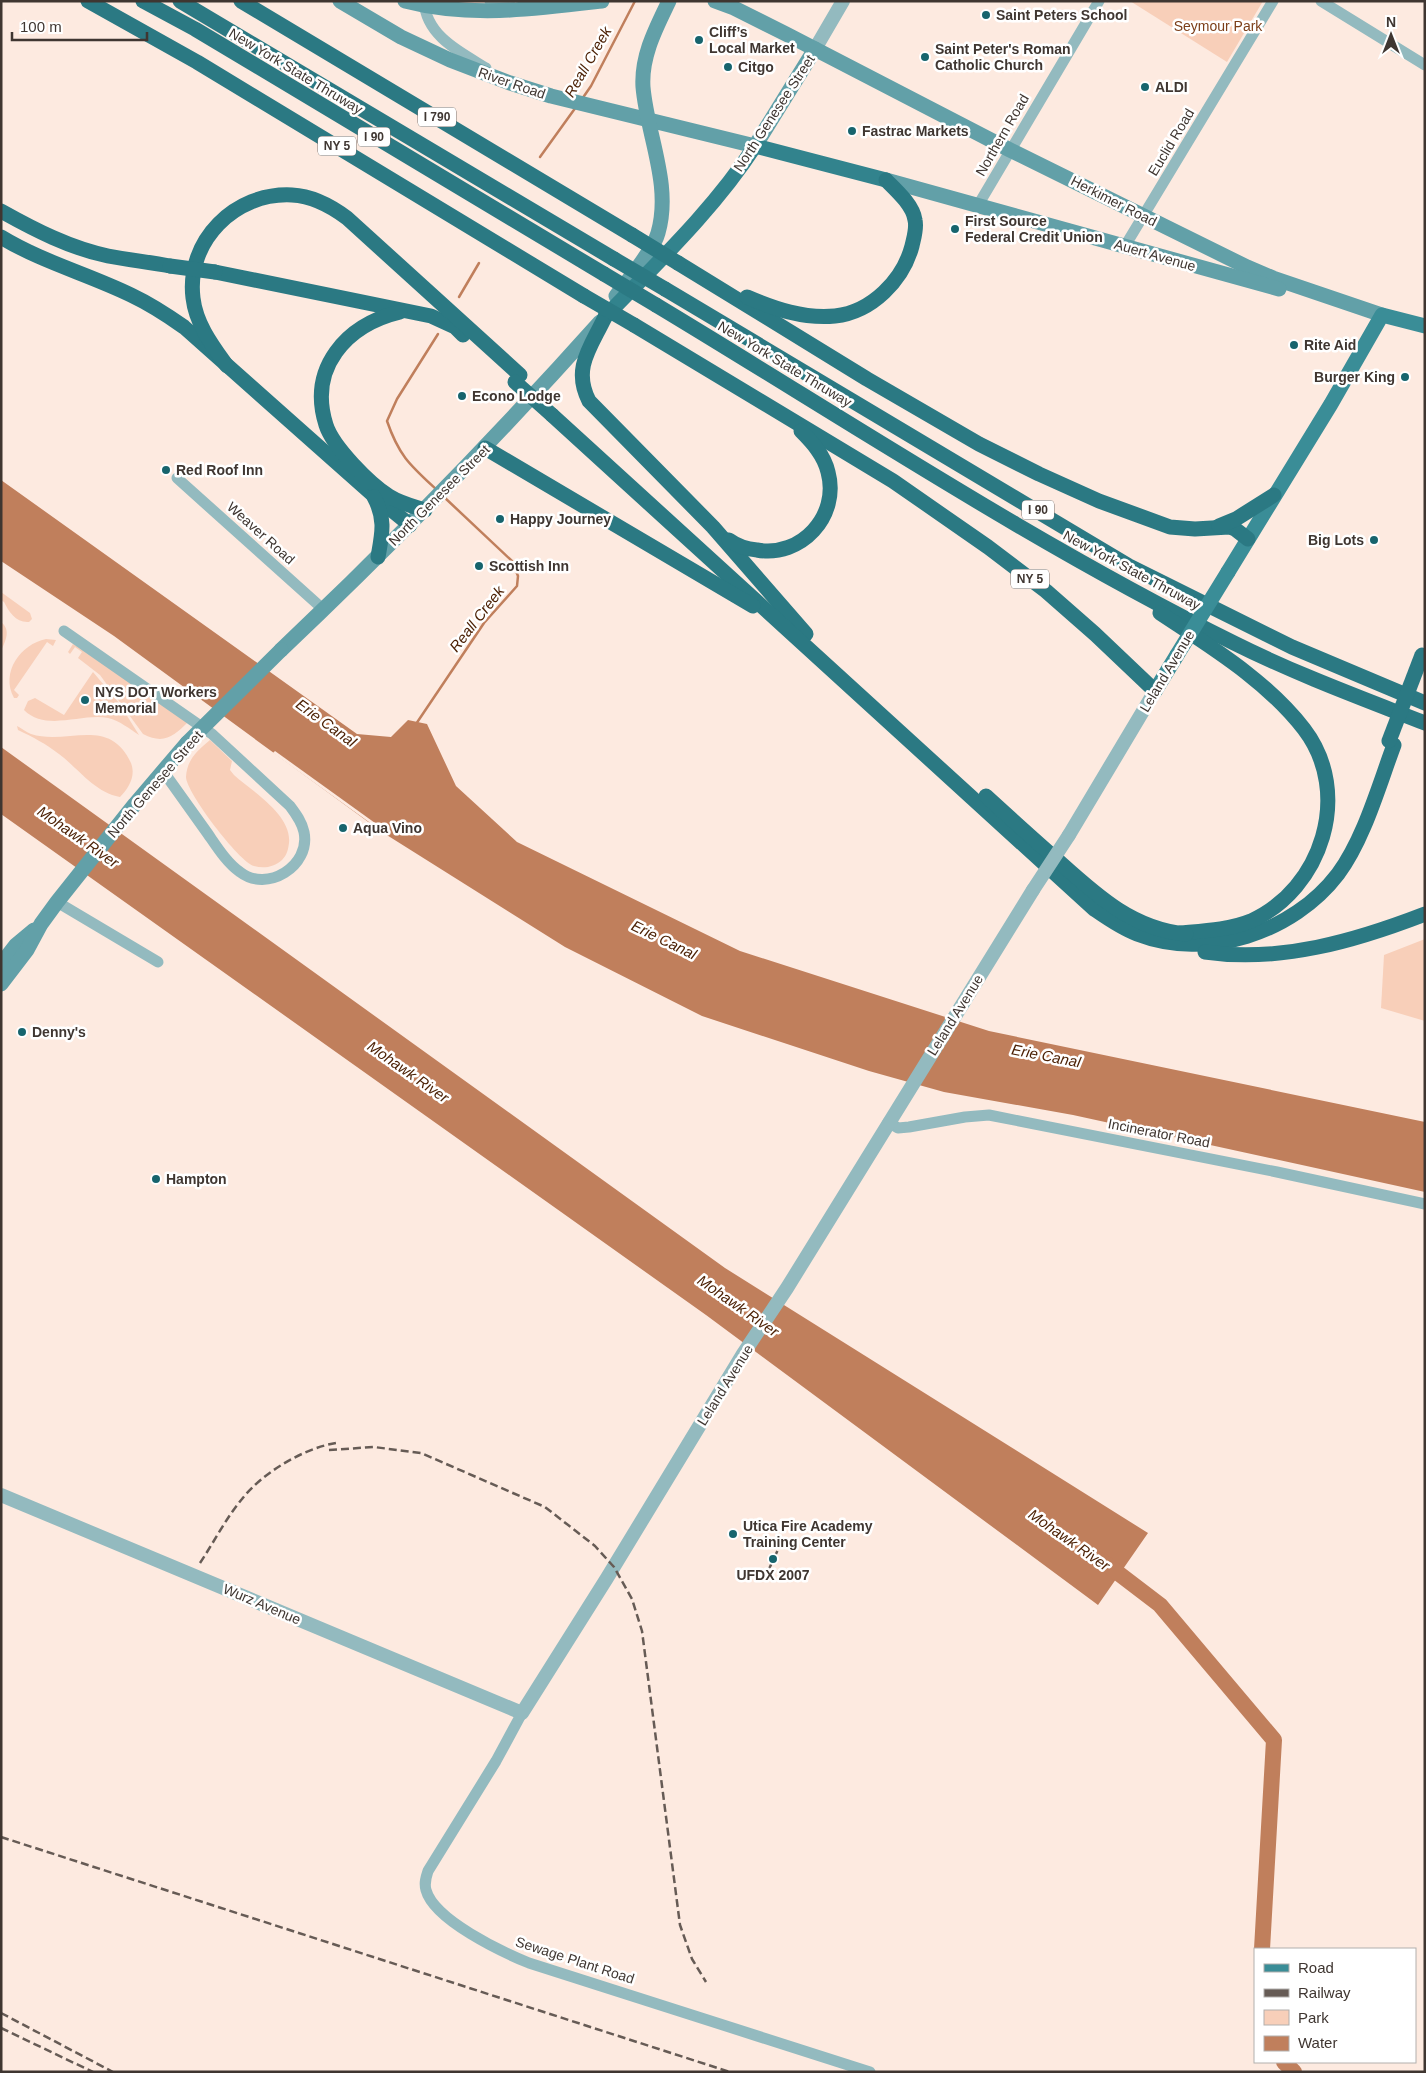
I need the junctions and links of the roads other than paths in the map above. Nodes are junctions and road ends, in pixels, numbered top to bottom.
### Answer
1 (88, 1) edge
2 (144, 1) edge
3 (180, 1) edge
4 (241, 1) edge
5 (340, 1) edge
6 (405, 1) edge
7 (490, 1) edge
8 (602, 1) edge
9 (670, 1) edge
10 (715, 1) edge
11 (1100, 1) edge
12 (1273, 1) edge
13 (1322, 1) edge
14 (843, 2) edge
15 (424, 3) edge
16 (547, 8) junction
17 (815, 49) junction
18 (1425, 65) edge
19 (510, 83) junction
20 (648, 118) junction
21 (755, 146) junction
22 (1010, 150) junction
23 (886, 180) junction
24 (978, 207) junction
25 (1, 211) edge
26 (1143, 216) junction
27 (1, 237) edge
28 (1125, 246) junction
29 (700, 276) junction
30 (403, 311) junction
31 (1382, 315) junction
32 (605, 317) junction
33 (1425, 326) edge
34 (594, 328) junction
35 (227, 366) junction
36 (517, 378) junction
37 (554, 411) junction
38 (788, 417) junction
39 (485, 448) junction
40 (177, 478) dead end
41 (372, 494) junction
42 (1274, 495) junction
43 (429, 506) junction
44 (410, 524) junction
45 (1217, 526) junction
46 (713, 527) junction
47 (1248, 539) junction
48 (378, 557) junction
49 (1081, 561) junction
50 (324, 610) junction
51 (64, 631) dead end
52 (790, 631) junction
53 (812, 641) junction
54 (1424, 656) edge
55 (1155, 691) junction
56 (1424, 703) edge
57 (1425, 724) edge
58 (1392, 743) junction
59 (162, 772) junction
60 (57, 902) junction
61 (1425, 914) edge
62 (41, 924) junction
63 (1180, 933) junction
64 (1160, 940) junction
65 (158, 962) dead end
66 (1, 964) edge
67 (1, 984) edge
68 (888, 1122) junction
69 (1425, 1204) edge
70 (1, 1495) edge
71 (522, 1713) junction
72 (870, 2072) edge

1 - 38 highway, NY 5, bridge
2 - 49 highway, New York State Thruway / I 90, bridge
3 - 56 highway, New York State Thruway / I 90, bridge
4 - 29 highway, I 790, bridge
5 - 19 main road, River Road
6 - 15 main road
7 - 16 street
8 - 16 main road
9 - 20 main road
10 - 17 main road, Herkimer Road
11 - 22 street, Northern Road
12 - 26 street, Euclid Road
13 - 18 street
14 - 17 street
15 - 16 main road
15 - 19 street
17 - 21 main road, North Genesee Street
17 - 22 main road, Herkimer Road
19 - 20 main road, River Road
20 - 21 main road, River Road
20 - 34 main road
21 - 23 highway, Auert Avenue
21 - 32 highway, North Genesee Street
22 - 24 street, Northern Road
22 - 26 main road, Herkimer Road
23 - 24 main road, Auert Avenue
23 - 29 highway
24 - 28 main road, Auert Avenue
25 - 30 highway, bridge
26 - 28 street, Euclid Road
26 - 31 main road, Herkimer Road
27 - 35 highway
28 - 31 main road, Auert Avenue
29 - 45 highway
30 - 36 highway
30 - 43 highway
31 - 33 main road, Herkimer Road
31 - 42 main road, Leland Avenue
32 - 34 main road, North Genesee Street
32 - 46 highway
34 - 39 main road, North Genesee Street
35 - 36 highway
35 - 41 highway
36 - 37 highway, bridge
37 - 52 highway
37 - 53 highway
38 - 46 highway
38 - 55 highway, NY 5
39 - 43 main road, North Genesee Street
39 - 52 highway
40 - 50 street, Weaver Road
41 - 44 highway
41 - 48 highway
42 - 45 highway
42 - 47 main road, Leland Avenue
43 - 44 main road, North Genesee Street
44 - 48 main road, North Genesee Street
45 - 47 highway
46 - 53 highway
47 - 55 main road, Leland Avenue, bridge
48 - 50 main road, North Genesee Street
49 - 57 highway, New York State Thruway / I 90
49 - 63 highway
50 - 59 main road, North Genesee Street, bridge
51 - 59 street
52 - 64 highway
53 - 63 highway
54 - 58 highway
55 - 68 street, Leland Avenue, bridge
58 - 63 highway
58 - 64 highway
59 - 60 main road, North Genesee Street
60 - 62 main road, North Genesee Street
60 - 65 street
61 - 64 highway
62 - 66 main road, North Genesee Street
62 - 67 main road, North Genesee Street
68 - 69 street, Incinerator Road
68 - 71 street, Leland Avenue
70 - 71 street, Wurz Avenue
71 - 72 street, Sewage Plant Road

